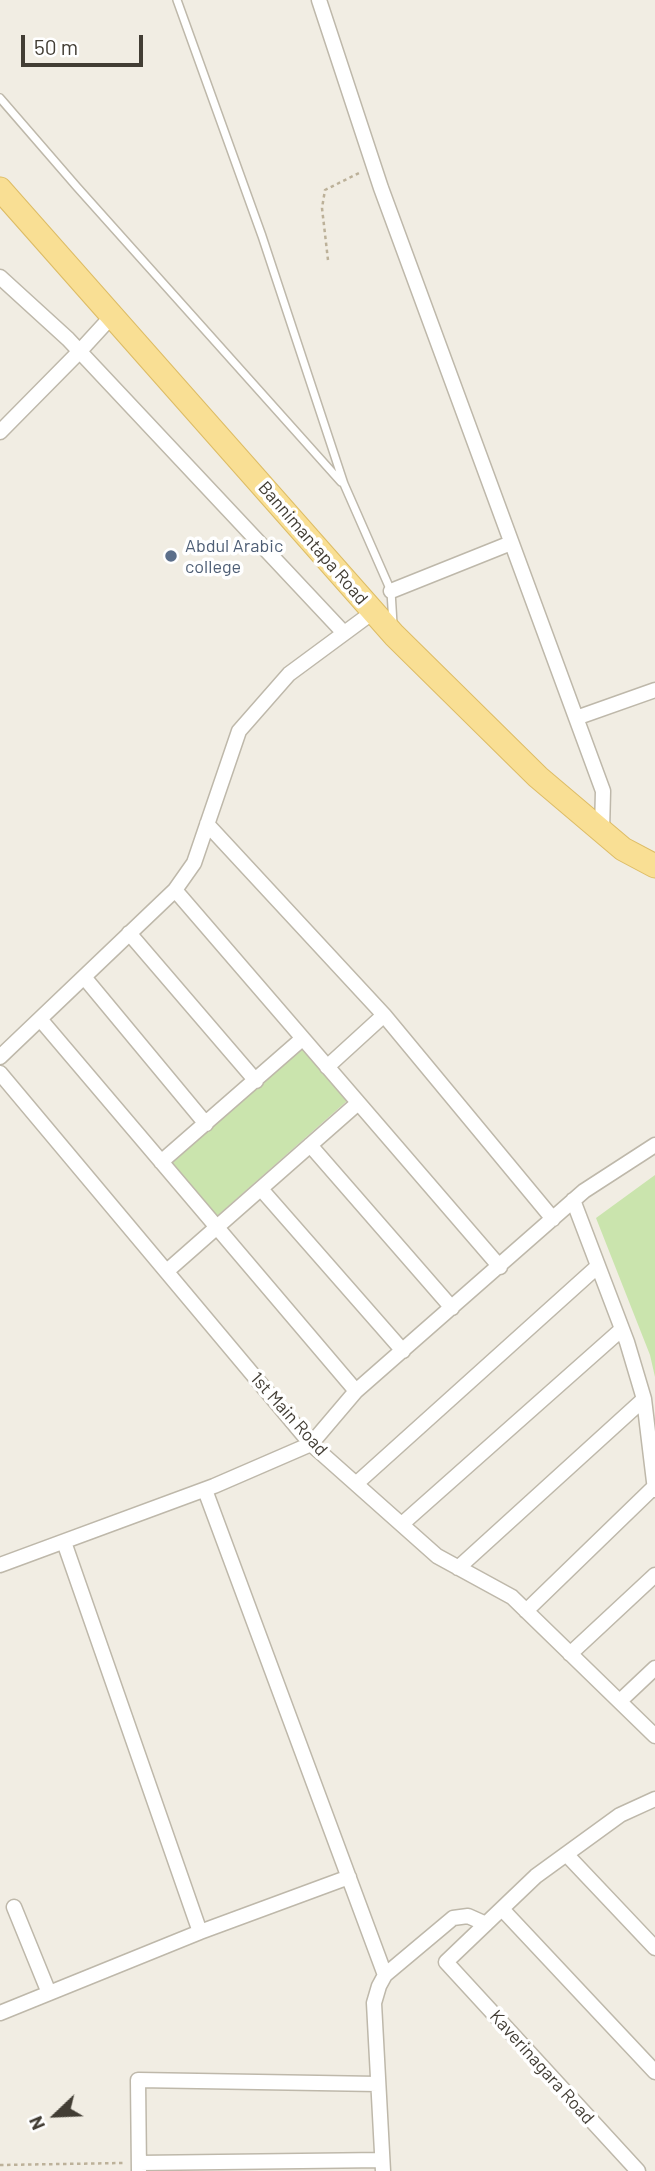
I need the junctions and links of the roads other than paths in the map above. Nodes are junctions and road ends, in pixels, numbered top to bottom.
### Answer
1 (177, 0) edge
2 (319, 0) edge
3 (0, 98) edge
4 (0, 189) edge
5 (0, 277) edge
6 (112, 316) junction
7 (79, 352) junction
8 (0, 432) edge
9 (344, 485) junction
10 (511, 543) junction
11 (391, 591) junction
12 (373, 612) junction
13 (344, 633) junction
14 (394, 635) junction
15 (655, 690) edge
16 (576, 718) junction
17 (207, 824) junction
18 (602, 831) junction
19 (655, 866) edge
20 (175, 890) junction
21 (130, 933) junction
22 (84, 976) junction
23 (384, 1016) junction
24 (40, 1019) junction
25 (302, 1039) junction
26 (0, 1057) edge
27 (327, 1067) junction
28 (0, 1073) edge
29 (256, 1081) junction
30 (358, 1102) junction
31 (206, 1124) junction
32 (310, 1145) junction
33 (655, 1145) edge
34 (161, 1162) junction
35 (261, 1189) junction
36 (573, 1200) junction
37 (553, 1219) junction
38 (217, 1228) junction
39 (598, 1266) junction
40 (500, 1267) junction
41 (167, 1271) junction
42 (452, 1308) junction
43 (622, 1329) junction
44 (403, 1351) junction
45 (356, 1391) junction
46 (644, 1399) junction
47 (311, 1444) junction
48 (357, 1483) junction
49 (654, 1488) edge
50 (205, 1490) junction
51 (402, 1524) junction
52 (64, 1542) junction
53 (0, 1565) edge
54 (458, 1567) junction
55 (655, 1575) edge
56 (526, 1611) junction
57 (570, 1654) junction
58 (655, 1668) edge
59 (620, 1702) junction
60 (655, 1736) edge
61 (655, 1799) edge
62 (566, 1854) junction
63 (349, 1877) junction
64 (14, 1907) dead end
65 (502, 1909) junction
66 (486, 1924) junction
67 (200, 1932) junction
68 (655, 1948) edge
69 (385, 1975) junction
70 (49, 1993) junction
71 (0, 2013) edge
72 (655, 2072) edge
73 (378, 2084) junction
74 (382, 2165) edge
75 (139, 2167) edge
76 (638, 2171) edge

1 - 9 lane
2 - 10 street
3 - 9 lane
4 - 6 main road, Bannimantapa Road
5 - 7 street
6 - 7 street
6 - 12 main road, Bannimantapa Road
7 - 8 street
7 - 13 street
9 - 11 lane
10 - 11 street
10 - 16 street
11 - 14 lane
12 - 13 street
12 - 14 main road, Bannimantapa Road
13 - 17 street
14 - 18 main road, Bannimantapa Road
15 - 16 street
16 - 18 street
17 - 20 street
17 - 23 street
18 - 19 main road, Bannimantapa Road
20 - 21 street
20 - 25 street
21 - 22 street
21 - 29 street
22 - 24 street
22 - 31 street
23 - 27 street
23 - 37 street
24 - 26 street
24 - 34 street
25 - 27 street
25 - 29 street
27 - 30 street
28 - 41 street, 1st Main Road
29 - 31 street
30 - 32 street
30 - 40 street
31 - 34 street
32 - 35 street
32 - 42 street
33 - 36 street
34 - 38 street
35 - 38 street
35 - 44 street
36 - 37 street
36 - 39 street
37 - 40 street
38 - 41 street
38 - 45 street
39 - 43 street
39 - 48 street
40 - 42 street
41 - 47 street, 1st Main Road
42 - 44 street
43 - 46 street
43 - 51 street
44 - 45 street
45 - 47 street
46 - 49 street
46 - 54 street
47 - 48 street, 1st Main Road
47 - 50 street
48 - 51 street, 1st Main Road
49 - 56 street
50 - 52 street
50 - 63 street
51 - 54 street, 1st Main Road
52 - 53 street
52 - 67 street
54 - 56 street, 1st Main Road
55 - 57 street
56 - 57 street, 1st Main Road
57 - 59 street, 1st Main Road
58 - 59 street
59 - 60 street, 1st Main Road
61 - 62 street
62 - 65 street
62 - 68 street
63 - 67 street
63 - 69 street
64 - 70 street
65 - 66 street
65 - 72 street
66 - 69 street
66 - 76 street, Kaverinagara Road
67 - 70 street
69 - 73 street
70 - 71 street
73 - 74 street
73 - 75 street
74 - 75 street

